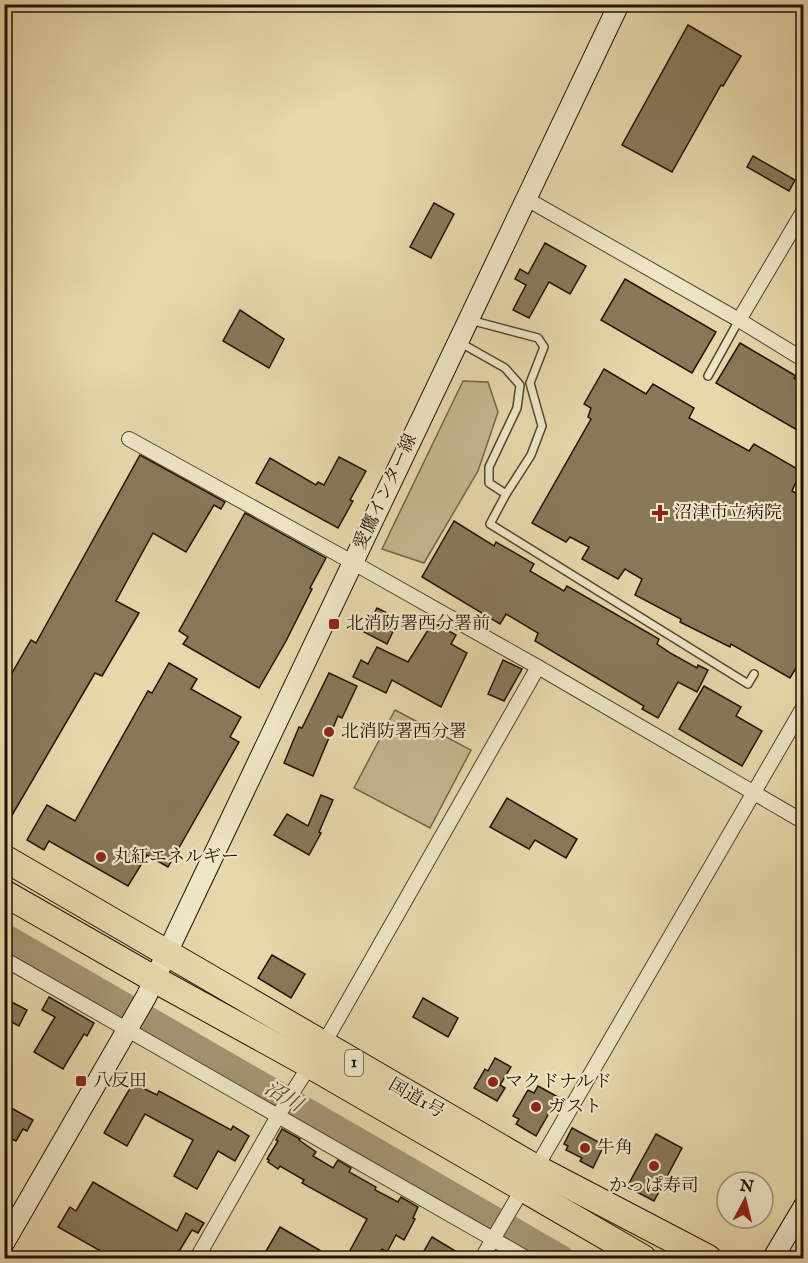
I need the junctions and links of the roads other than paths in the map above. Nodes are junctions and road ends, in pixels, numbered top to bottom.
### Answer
1 (619, 4) edge
2 (525, 198) junction
3 (804, 210) edge
4 (468, 319) junction
5 (739, 320) junction
6 (457, 341) junction
7 (804, 360) edge
8 (708, 376) dead end
9 (129, 439) dead end
10 (506, 494) junction
11 (352, 562) junction
12 (538, 667) junction
13 (754, 674) dead end
14 (804, 706) edge
15 (752, 793) junction
16 (804, 822) edge
17 (4, 858) edge
18 (4, 893) edge
19 (166, 953) junction
20 (4, 959) edge
21 (150, 988) junction
22 (128, 1027) junction
23 (311, 1064) junction
24 (281, 1112) junction
25 (536, 1168) junction
26 (517, 1199) junction
27 (804, 1206) edge
28 (494, 1238) junction
29 (4, 1243) edge
30 (197, 1258) edge
31 (482, 1258) edge
32 (526, 1258) edge
33 (643, 1258) edge
34 (708, 1258) edge
35 (773, 1258) edge

1 - 2 main road, 愛鷹インター線
2 - 4 main road, 愛鷹インター線
2 - 5 street
3 - 5 street
4 - 6 main road, 愛鷹インター線
4 - 10 lane
5 - 7 street
5 - 8 lane
6 - 10 lane
6 - 11 main road, 愛鷹インター線
9 - 11 street
10 - 13 lane
11 - 12 street
11 - 19 main road, 愛鷹インター線
12 - 15 street
12 - 23 street
14 - 15 street
15 - 16 street
15 - 25 street
17 - 19 highway, 国道1号 / 1
18 - 21 highway, 国道1号 / 1
19 - 21 main road, 愛鷹インター線
19 - 23 highway, 国道1号 / 1
20 - 22 street
21 - 22 main road, 愛鷹インター線
21 - 23 highway, 国道1号 / 1
22 - 24 street
22 - 29 main road, 愛鷹インター線
23 - 24 street
23 - 25 highway, 国道1号 / 1
23 - 26 highway, 国道1号 / 1
24 - 28 street
24 - 30 street
25 - 34 highway, 国道1号 / 1
26 - 28 street
26 - 33 highway, 国道1号 / 1
27 - 35 main road
28 - 31 street
28 - 32 street

